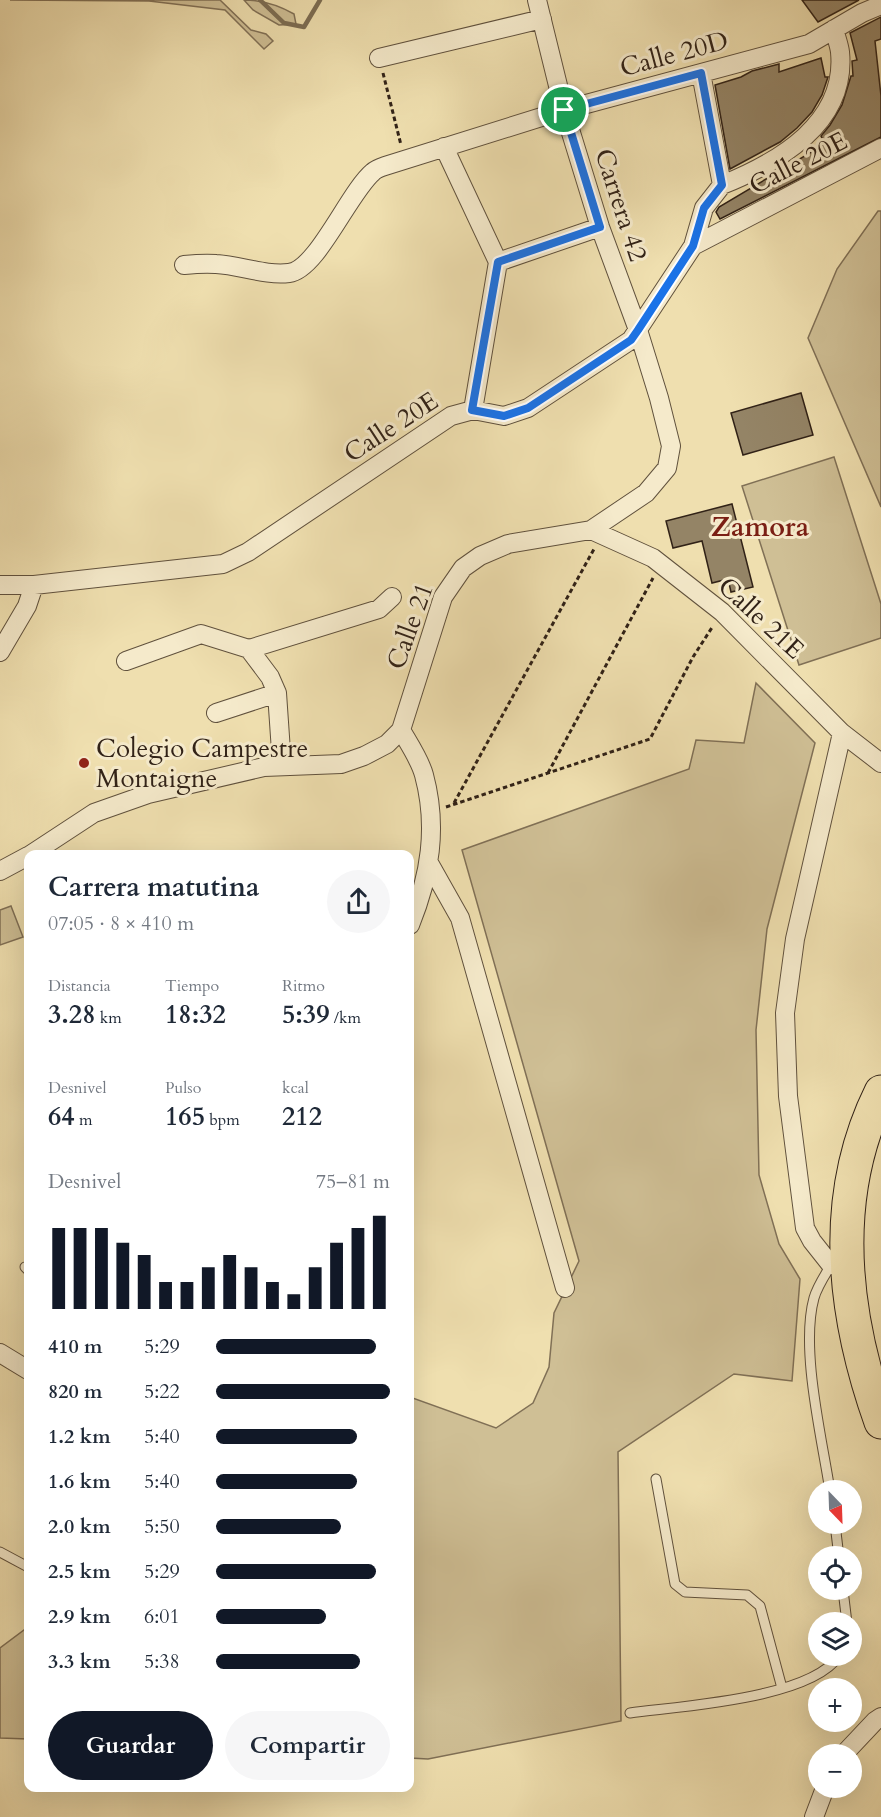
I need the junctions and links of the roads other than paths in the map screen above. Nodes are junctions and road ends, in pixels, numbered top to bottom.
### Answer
1 (537, 0) edge
2 (881, 4) edge
3 (542, 19) junction
4 (834, 29) junction
5 (379, 58) road end
6 (701, 73) junction
7 (564, 110) junction
8 (444, 147) junction
9 (881, 148) edge
10 (722, 185) junction
11 (600, 227) junction
12 (693, 246) junction
13 (498, 262) junction
14 (184, 265) dead end
15 (638, 330) junction
16 (472, 410) junction
17 (597, 532) junction
18 (0, 585) edge
19 (34, 585) junction
20 (392, 597) dead end
21 (249, 649) junction
22 (0, 652) edge
23 (126, 661) dead end
24 (277, 693) junction
25 (216, 713) dead end
26 (401, 730) junction
27 (842, 733) junction
28 (881, 763) edge
29 (282, 766) junction
30 (37, 850) edge
31 (24, 858) edge
32 (429, 863) junction
33 (0, 871) edge
34 (414, 915) edge
35 (881, 1092) edge
36 (881, 1151) edge
37 (846, 1227) junction
38 (838, 1264) junction
39 (565, 1288) dead end
40 (0, 1353) edge
41 (24, 1368) edge
42 (881, 1422) edge
43 (656, 1479) dead end
44 (828, 1480) edge
45 (0, 1552) edge
46 (24, 1565) edge
47 (827, 1666) edge
48 (782, 1688) junction
49 (630, 1713) dead end
50 (881, 1717) edge
51 (853, 1744) edge
52 (821, 1798) edge
53 (814, 1817) edge

1 - 3 street, Carrera 42
2 - 4 street, Calle 20D
3 - 5 street
3 - 7 street, Carrera 42
4 - 6 street, Calle 20D
4 - 10 street
6 - 7 street, Calle 20D
6 - 10 street
7 - 8 street, Calle 20D
7 - 11 street, Carrera 42
8 - 13 street
8 - 14 street, Calle 20D
9 - 12 street, Calle 20E
10 - 12 street
11 - 13 street
11 - 15 street, Carrera 42
12 - 15 street, Calle 20E
13 - 16 street
15 - 16 street, Calle 20E
15 - 17 street, Carrera 42
16 - 19 street, Calle 20E
17 - 26 street, Calle 21
17 - 27 street, Calle 21E
18 - 19 street, Calle 20E
19 - 22 street
20 - 21 street
21 - 23 street
21 - 24 street
24 - 25 street
24 - 29 street
26 - 29 street
26 - 32 street
27 - 28 street, Calle 21E
27 - 38 street
29 - 30 street
31 - 33 street
32 - 34 street
32 - 39 street
35 - 37 highway
36 - 37 highway
37 - 38 highway
38 - 42 highway
38 - 44 lane
40 - 41 street
43 - 48 lane
45 - 46 lane
47 - 48 lane
48 - 49 lane
50 - 51 street
52 - 53 street

